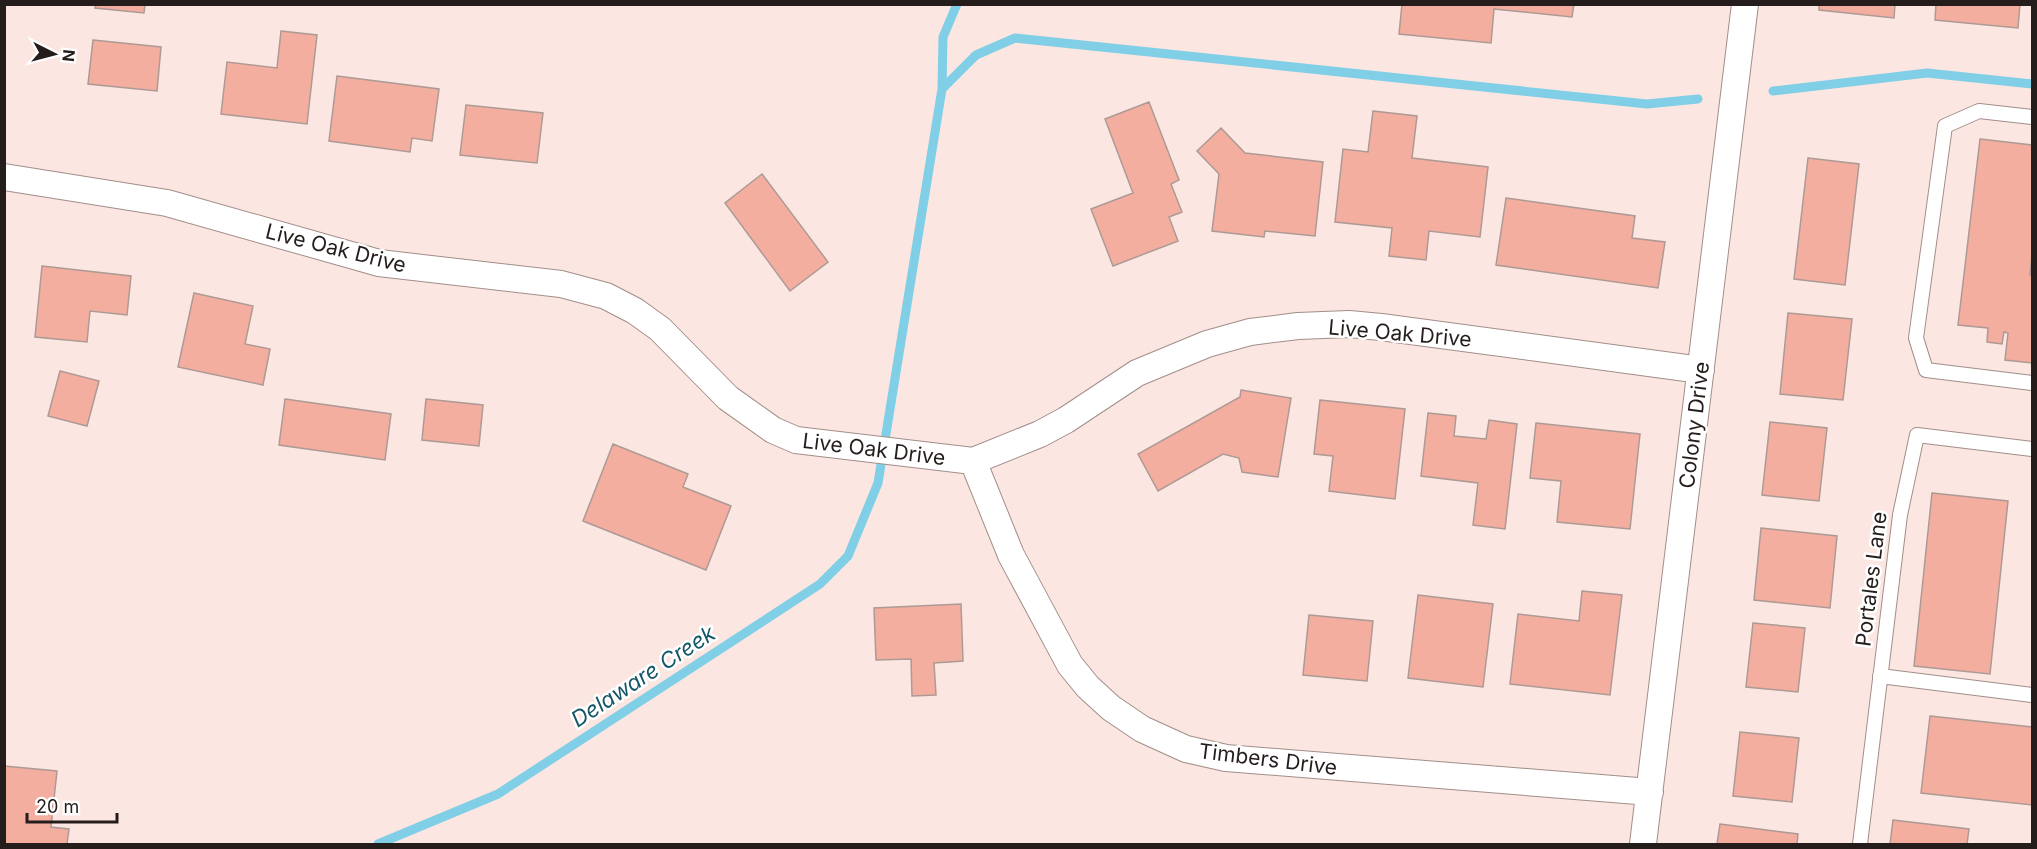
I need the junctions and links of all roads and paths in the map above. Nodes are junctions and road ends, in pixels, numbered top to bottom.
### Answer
1 (1745, 4) edge
2 (2032, 117) edge
3 (4, 177) edge
4 (1701, 370) junction
5 (2032, 383) edge
6 (2032, 449) edge
7 (973, 461) junction
8 (1880, 676) junction
9 (2032, 695) edge
10 (1650, 792) junction
11 (1643, 844) edge
12 (1860, 844) edge

1 - 4 street, Colony Drive
2 - 5 lane
3 - 7 street, Live Oak Drive
4 - 7 street, Live Oak Drive
4 - 10 street, Colony Drive
6 - 8 lane, Portales Lane
7 - 10 street, Timbers Drive
8 - 9 lane
8 - 12 lane, Portales Lane
10 - 11 street, Colony Drive

